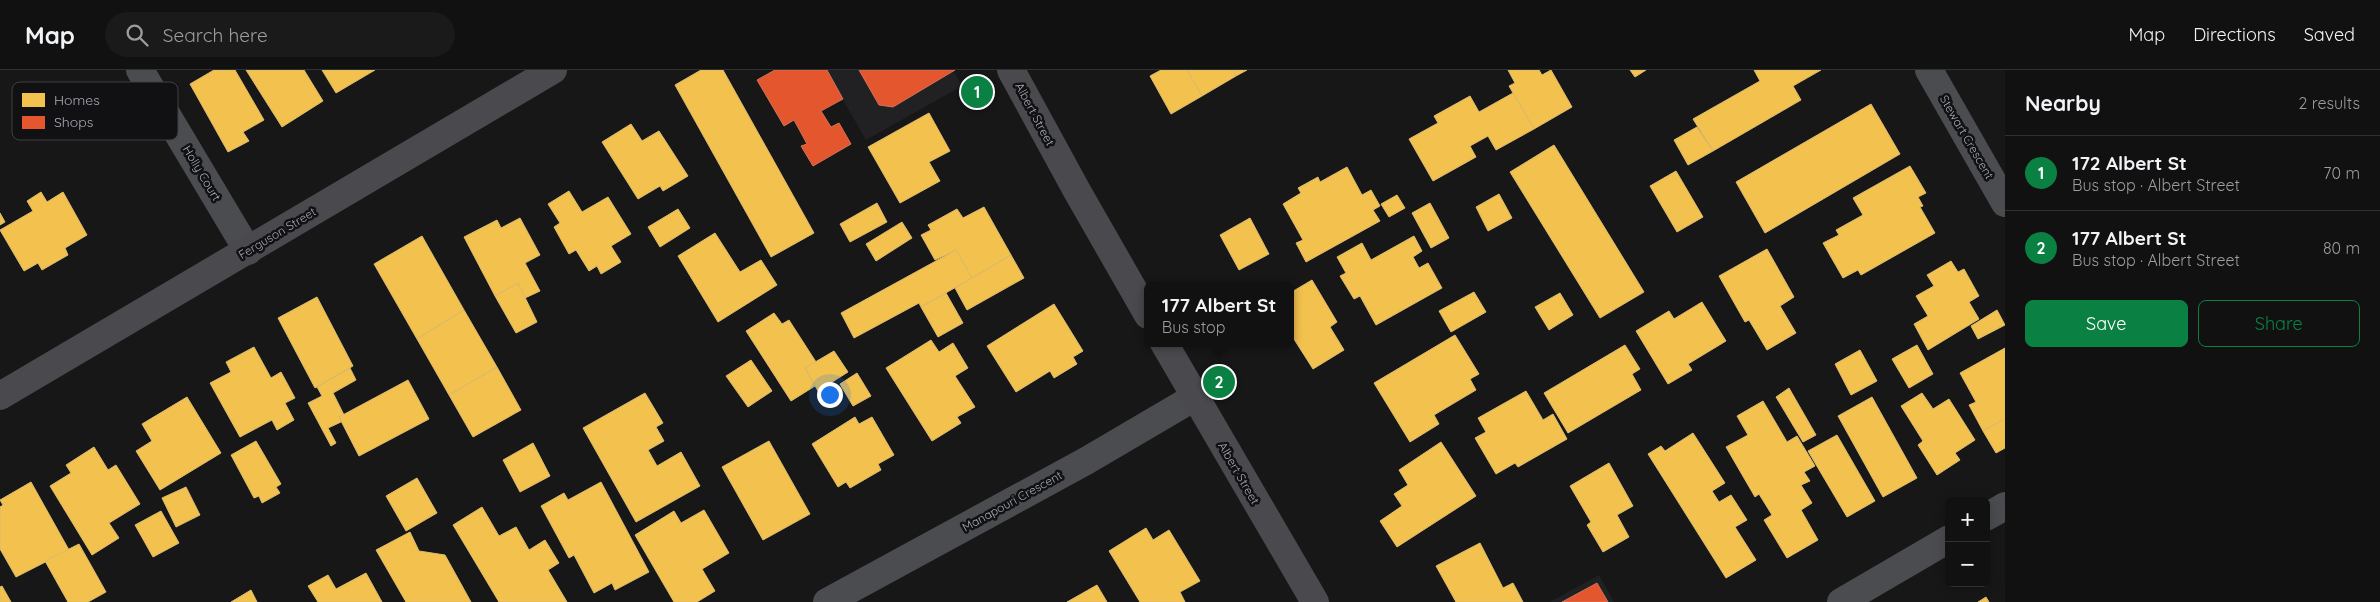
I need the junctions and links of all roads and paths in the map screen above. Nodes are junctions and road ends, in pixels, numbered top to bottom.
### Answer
1 (140, 70) edge
2 (554, 70) edge
3 (1011, 70) edge
4 (1929, 70) edge
5 (147, 82) edge
6 (178, 134) edge
7 (2005, 203) edge
8 (248, 251) junction
9 (1144, 308) edge
10 (1166, 347) edge
11 (0, 396) edge
12 (1195, 397) junction
13 (2005, 506) edge
14 (1990, 515) edge
15 (1945, 541) edge
16 (827, 602) edge
17 (1315, 602) edge
18 (1841, 602) edge

1 - 5 street, Holly Court
2 - 8 street, Ferguson Street
3 - 9 street, Albert Street
4 - 7 street, Stewart Crescent
6 - 8 street, Holly Court
8 - 11 street, Ferguson Street
10 - 12 street, Albert Street
12 - 16 street, Manapouri Crescent
12 - 17 street, Albert Street
13 - 14 street
15 - 18 street

